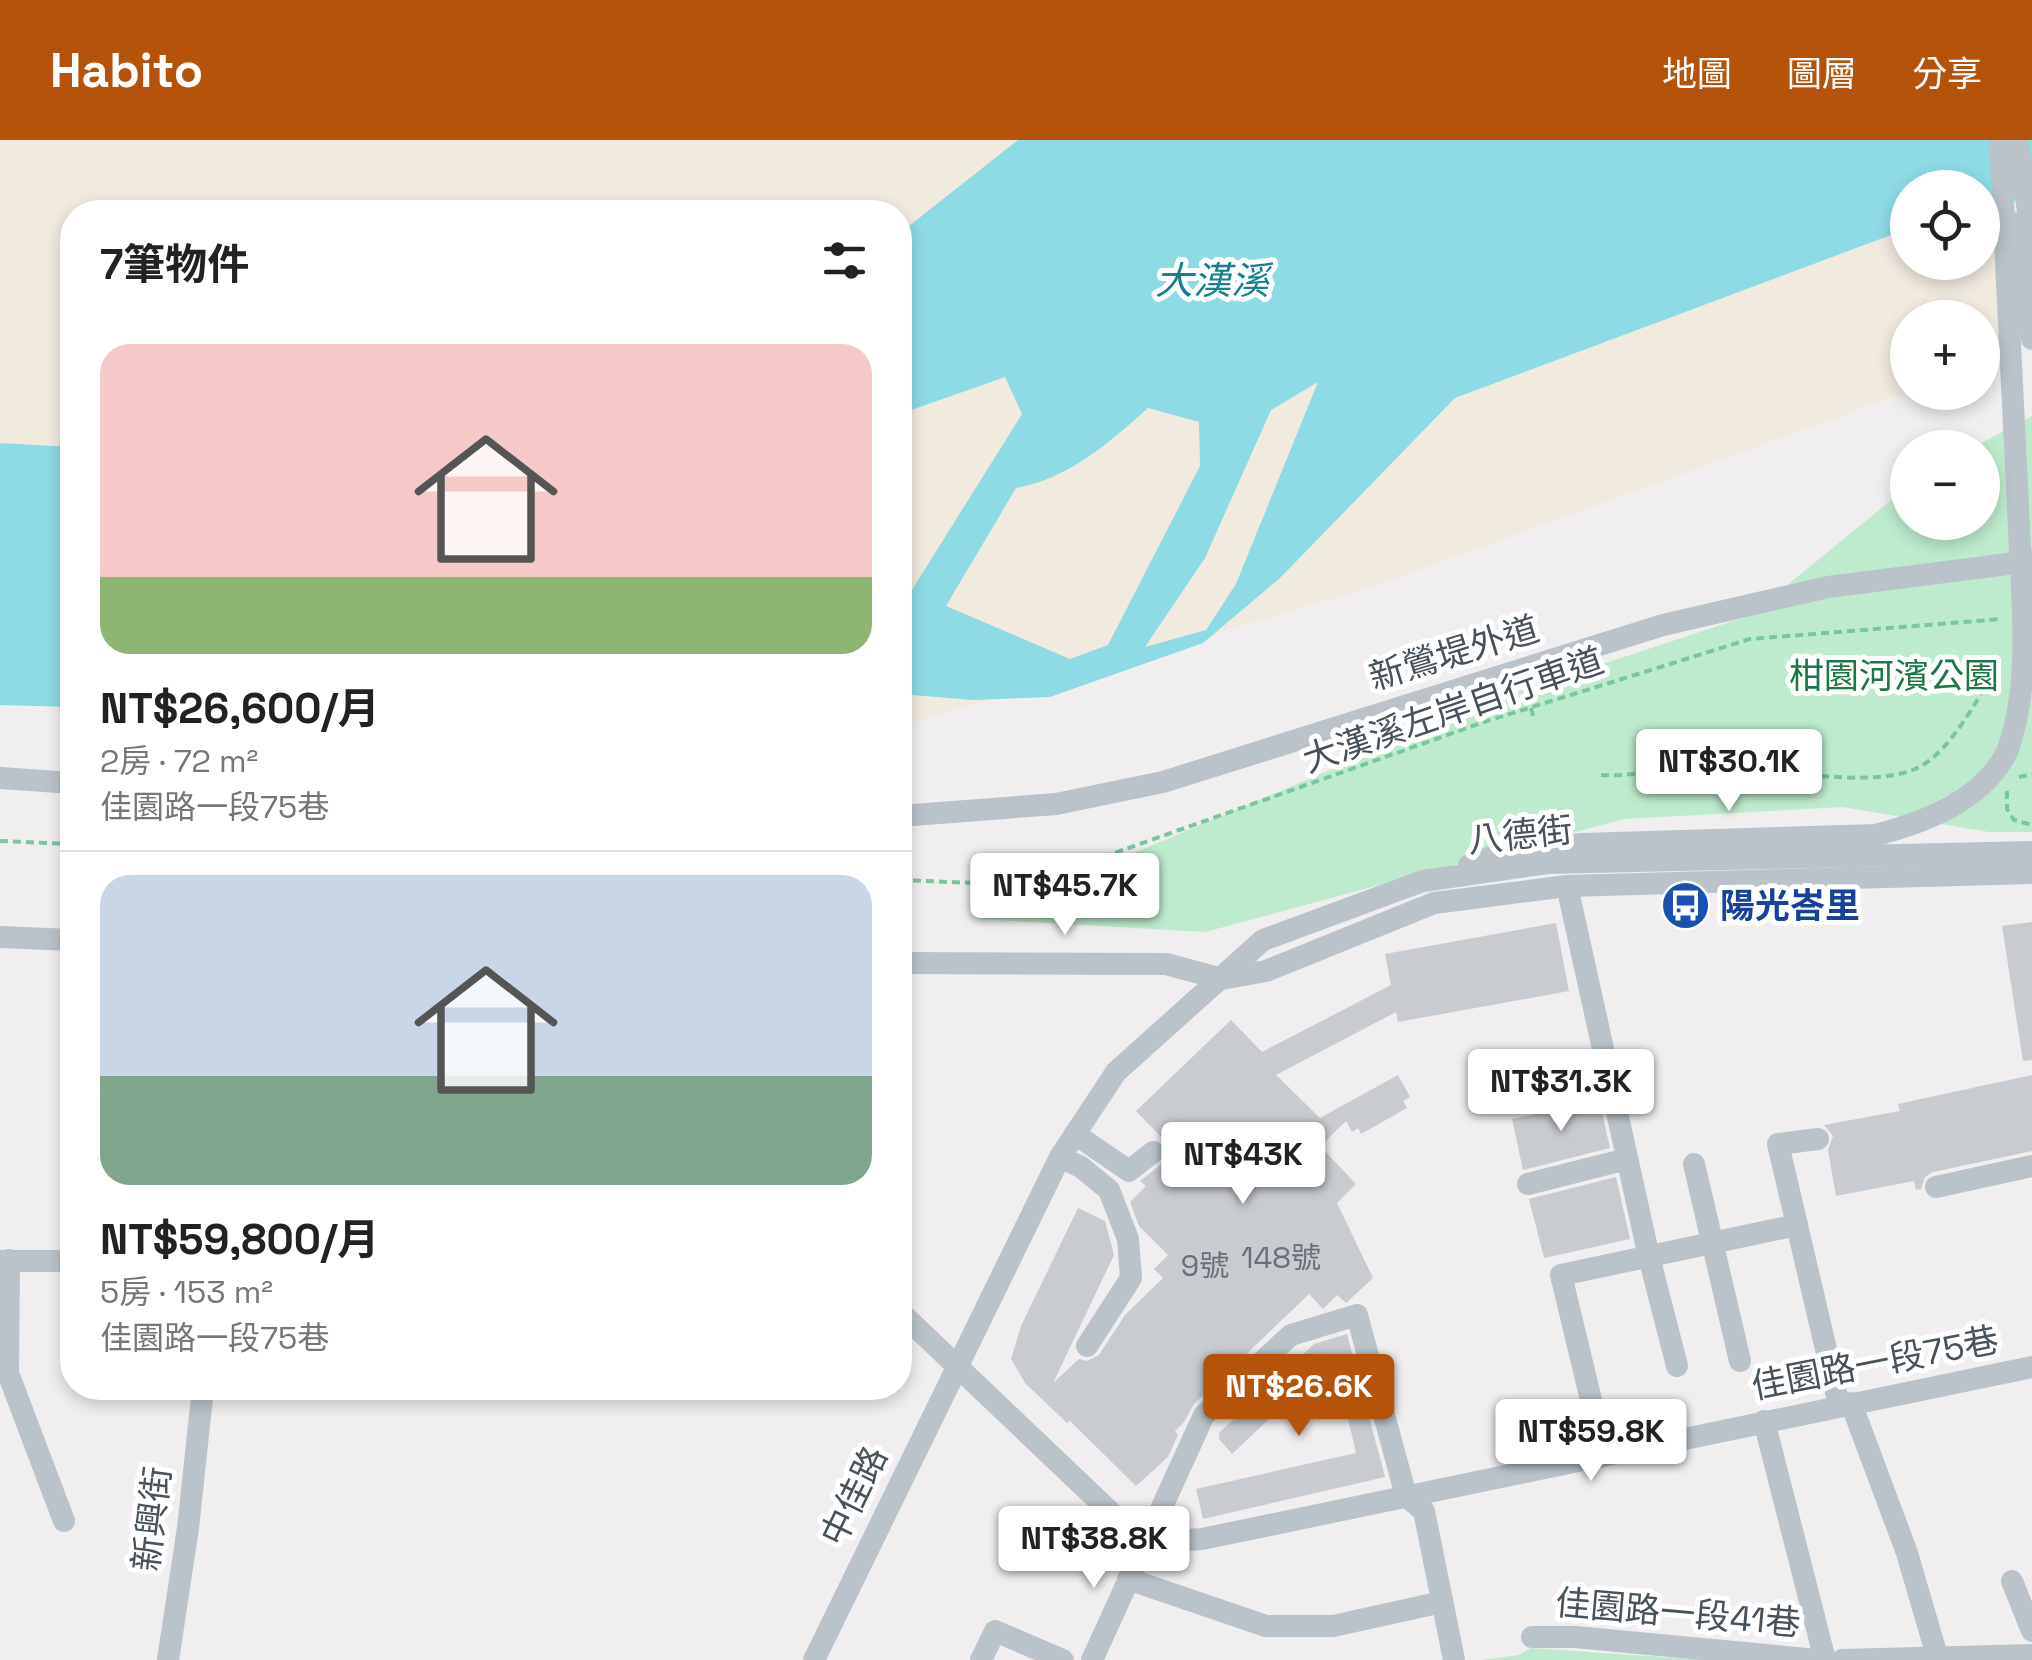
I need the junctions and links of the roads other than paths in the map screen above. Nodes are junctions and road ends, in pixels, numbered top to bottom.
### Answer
1 (2000, 140) edge
2 (2014, 140) edge
3 (2032, 236) edge
4 (2032, 339) edge
5 (2032, 562) edge
6 (0, 778) edge
7 (60, 782) edge
8 (912, 815) edge
9 (2032, 852) edge
10 (2032, 873) edge
11 (1423, 882) junction
12 (1566, 886) junction
13 (0, 937) edge
14 (60, 940) edge
15 (912, 964) edge
16 (1222, 978) junction
17 (1074, 1134) junction
18 (1818, 1139) dead end
19 (1152, 1152) dead end
20 (1060, 1157) junction
21 (1627, 1158) junction
22 (1694, 1164) dead end
23 (2032, 1166) edge
24 (1528, 1184) dead end
25 (1936, 1187) dead end
26 (1797, 1224) junction
27 (1712, 1243) junction
28 (1649, 1257) junction
29 (4, 1260) edge
30 (60, 1261) edge
31 (912, 1323) edge
32 (1087, 1346) dead end
33 (1740, 1362) dead end
34 (956, 1363) junction
35 (1677, 1366) dead end
36 (2032, 1367) edge
37 (202, 1400) edge
38 (1845, 1404) junction
39 (1764, 1420) junction
40 (1604, 1454) junction
41 (1406, 1496) junction
42 (64, 1521) dead end
43 (1143, 1543) junction
44 (1128, 1578) junction
45 (2012, 1581) dead end
46 (1442, 1602) junction
47 (2032, 1631) edge
48 (1532, 1636) dead end
49 (2032, 1655) edge
50 (1937, 1656) junction
51 (168, 1660) edge
52 (814, 1660) edge
53 (982, 1660) edge
54 (1063, 1660) edge
55 (1092, 1660) edge
56 (1454, 1660) edge
57 (1821, 1660) edge
58 (1842, 1660) edge

1 - 11 street
2 - 3 street
2 - 4 street
5 - 8 street, 新鶯堤外道
6 - 7 street
9 - 11 street, 八德街
10 - 12 street, 八德街
11 - 16 street, 八德街
12 - 16 street, 八德街
12 - 21 street
13 - 14 street
15 - 16 street
16 - 17 street, 八德街
17 - 19 street
17 - 20 street, 八德街
18 - 26 street
20 - 32 street
20 - 34 street, 八德街
21 - 24 street
21 - 28 street
22 - 27 street
23 - 25 street
26 - 27 street
26 - 38 street
27 - 28 street
27 - 33 street
28 - 35 street
28 - 40 street
29 - 30 street
29 - 42 street
31 - 34 street
34 - 43 street
34 - 52 street, 中佳路
36 - 38 street, 佳園路一段75巷
37 - 51 street, 新興街
38 - 39 street, 佳園路一段75巷
38 - 50 street
39 - 40 street, 佳園路一段75巷
39 - 57 street
40 - 41 street, 佳園路一段75巷
41 - 43 street, 佳園路一段75巷
41 - 43 street
41 - 46 street
43 - 44 street
44 - 46 street
44 - 55 street
45 - 47 street
46 - 56 street
48 - 57 street, 佳園路一段41巷
49 - 50 street, 佳園路一段41巷
50 - 58 street, 佳園路一段41巷
53 - 54 street

